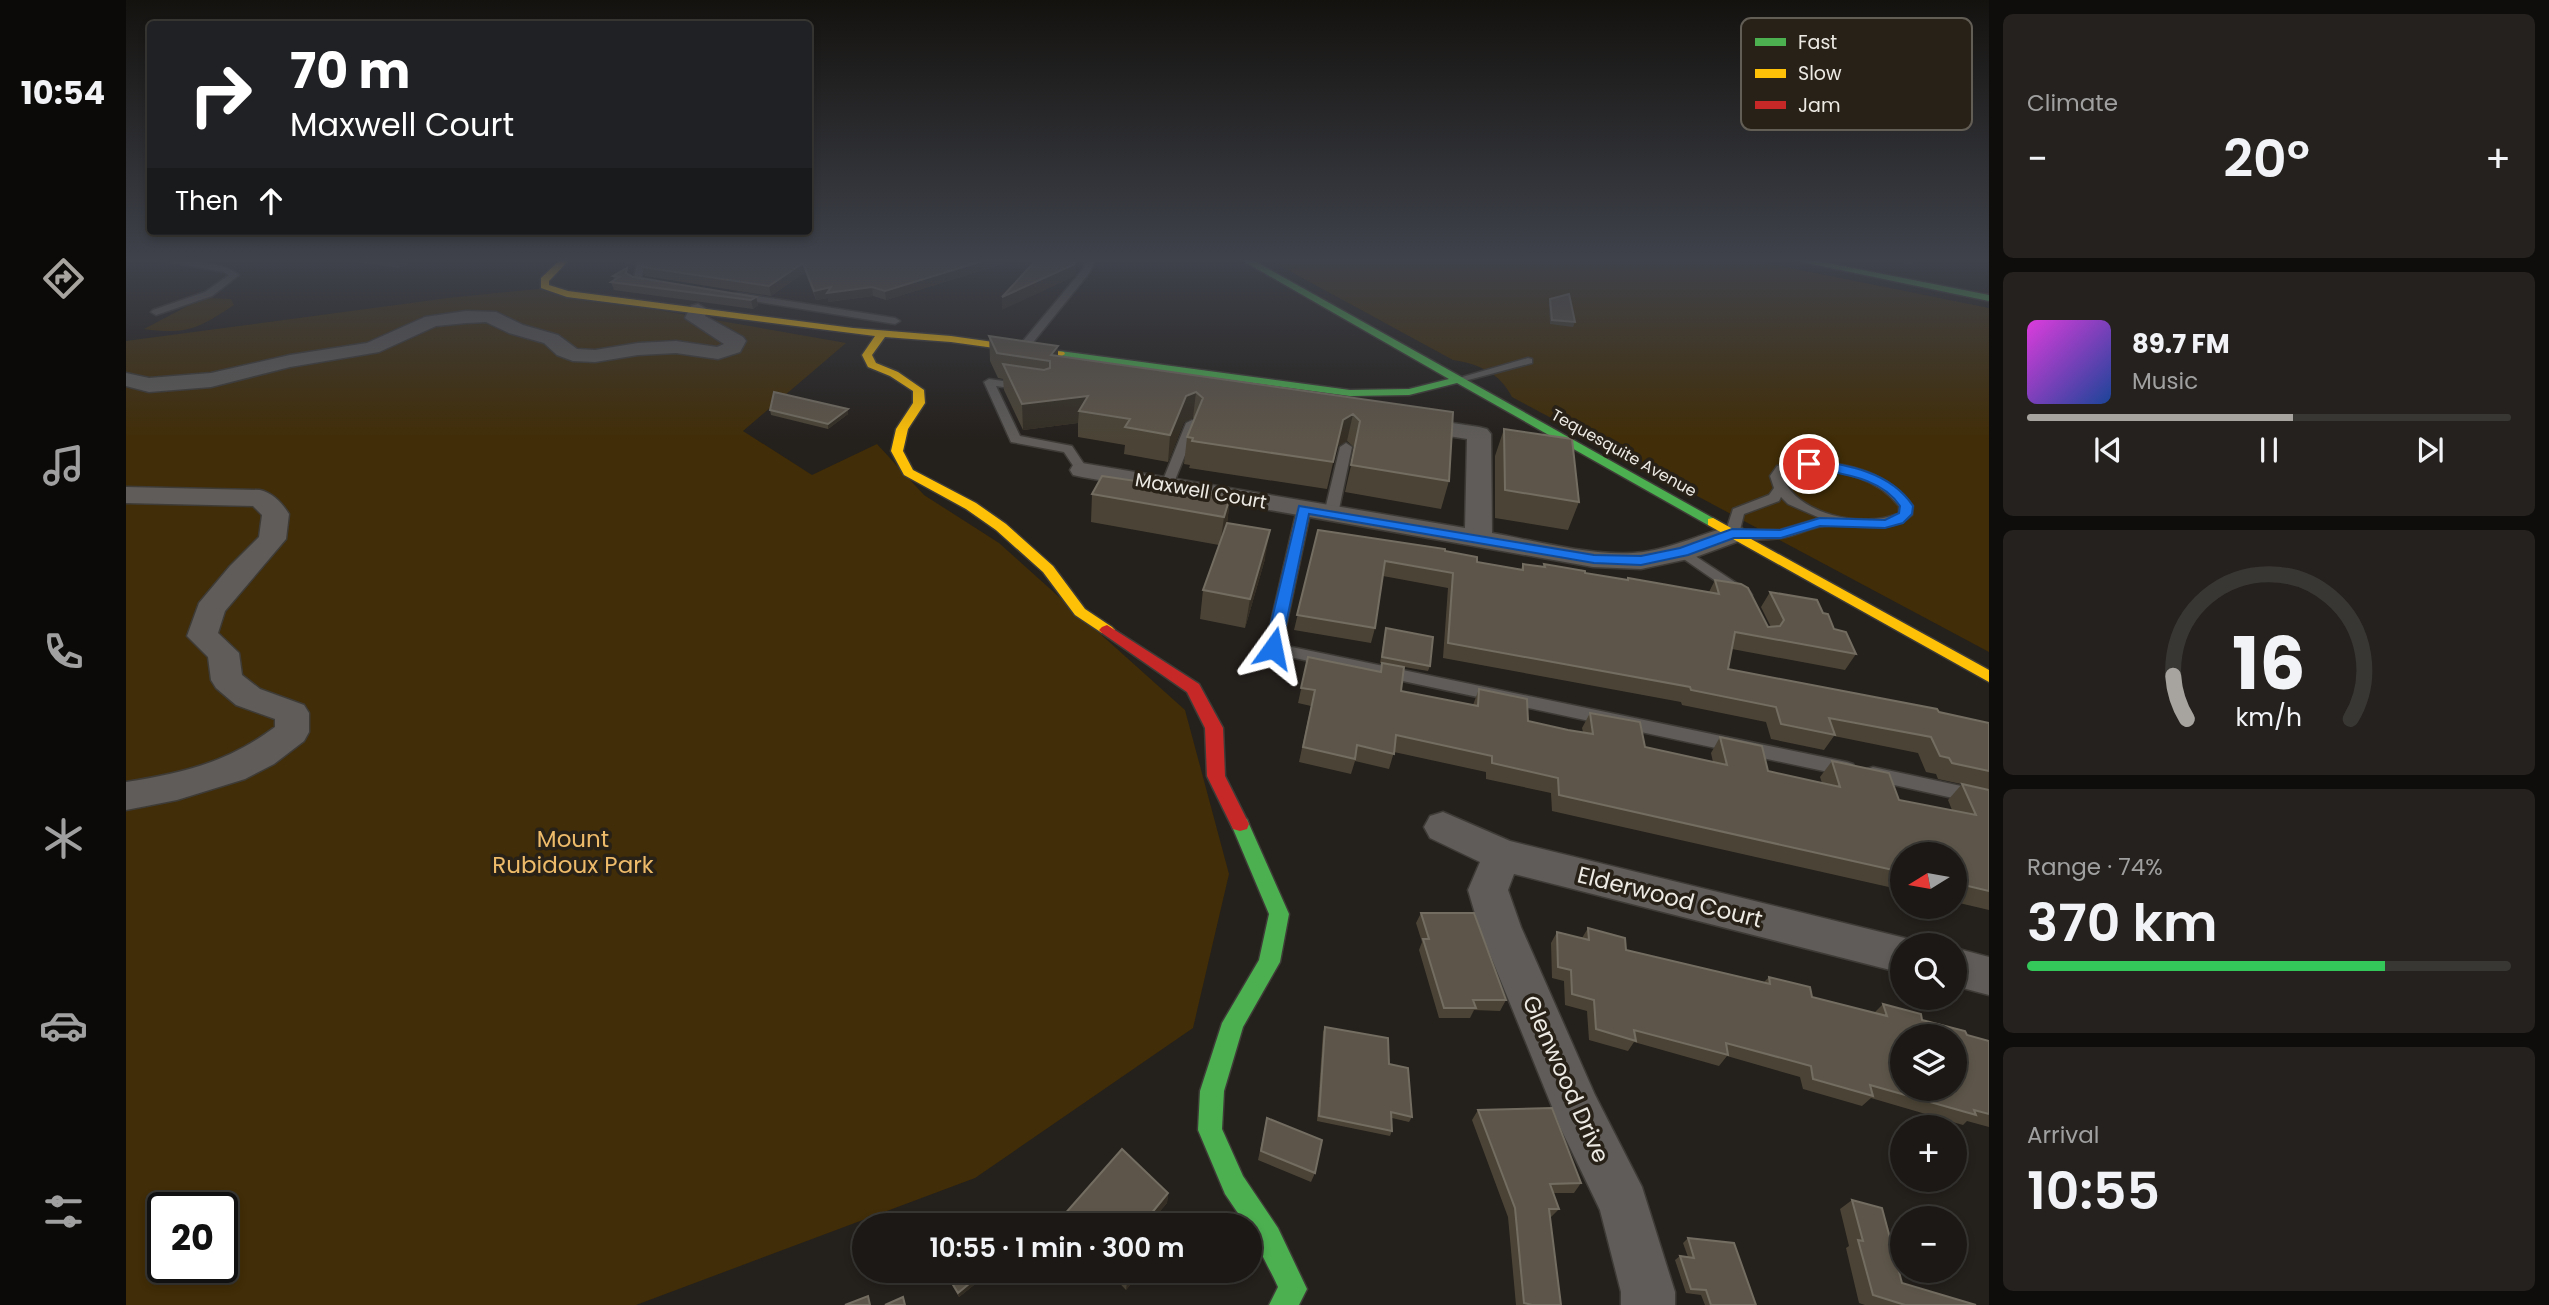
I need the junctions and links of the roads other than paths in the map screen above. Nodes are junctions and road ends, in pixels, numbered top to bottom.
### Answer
1 (450, 319) edge
2 (495, 319) edge
3 (697, 319) edge
4 (769, 319) edge
5 (882, 319) edge
6 (1047, 319) edge
7 (1349, 319) edge
8 (882, 333) junction
9 (1022, 349) junction
10 (1102, 360) junction
11 (1528, 361) dead end
12 (126, 379) edge
13 (1457, 380) junction
14 (1045, 390) edge
15 (1354, 415) edge
16 (1396, 421) edge
17 (1192, 424) edge
18 (1346, 447) edge
19 (1082, 470) joint
20 (1167, 485) junction
21 (1780, 489) junction
22 (126, 495) edge
23 (1304, 509) junction
24 (1331, 514) junction
25 (1846, 521) junction
26 (1732, 534) junction
27 (1478, 540) junction
28 (1684, 552) junction
29 (1754, 614) edge
30 (1989, 677) edge
31 (126, 796) edge
32 (1989, 799) edge
33 (1443, 827) dead end
34 (1502, 855) junction
35 (1890, 951) edge
36 (1967, 970) edge
37 (1989, 976) edge
38 (1300, 1299) edge
39 (1648, 1305) edge

1 - 12 street
2 - 3 street
4 - 8 street
5 - 8 lane
6 - 9 lane
7 - 13 street, Tequesquite Avenue
8 - 9 street
8 - 38 street
9 - 10 street
10 - 13 street
10 - 15 street
11 - 13 lane
13 - 26 street, Tequesquite Avenue
14 - 19 lane
16 - 27 street
17 - 20 lane
18 - 24 lane
19 - 20 street, Maxwell Court
20 - 23 street, Maxwell Court
21 - 25 lane
21 - 25 lane
21 - 26 lane
22 - 31 street
23 - 24 street, Maxwell Court
23 - 32 lane
24 - 27 street, Maxwell Court
25 - 26 lane
26 - 28 street, Maxwell Court
26 - 30 street, Tequesquite Avenue
27 - 28 street, Maxwell Court
28 - 29 lane
33 - 34 street, Elderwood Court
34 - 35 street, Elderwood Court
34 - 39 street, Glenwood Drive
36 - 37 street

